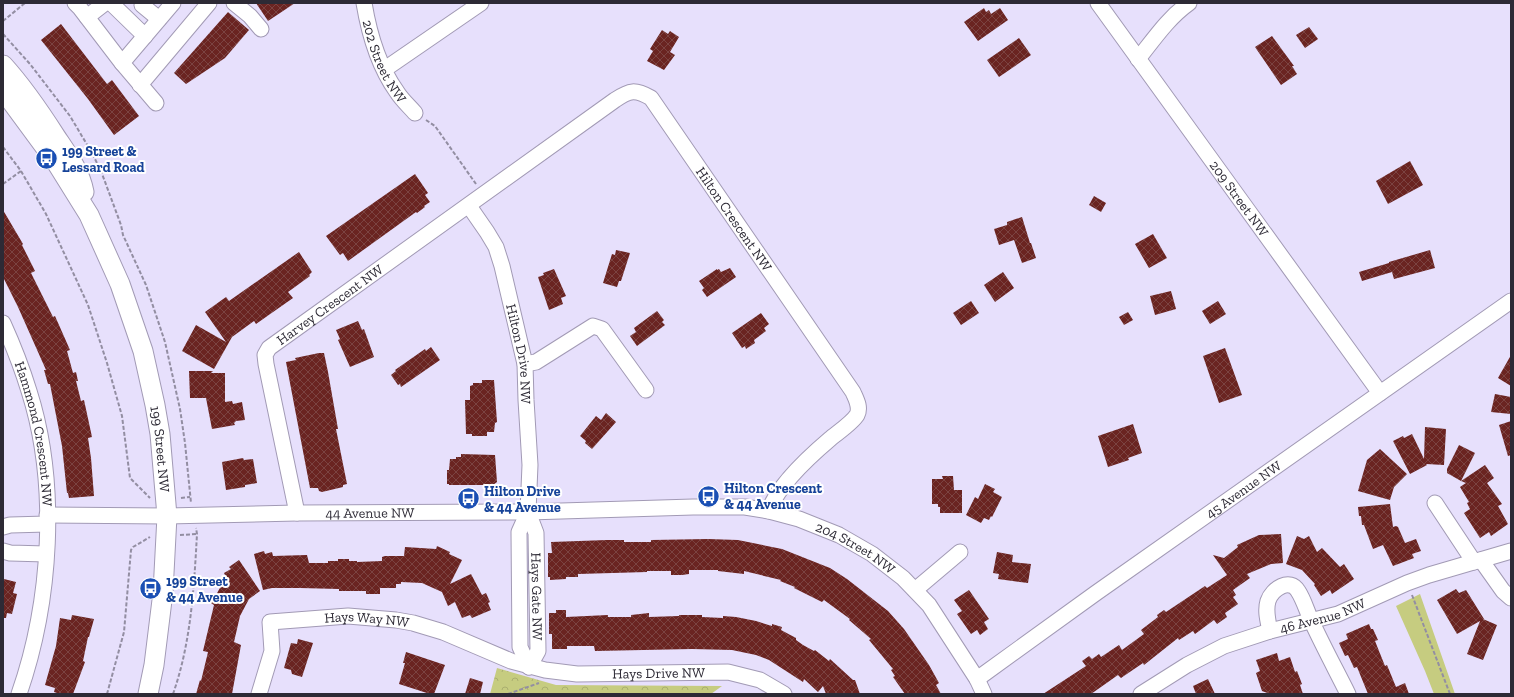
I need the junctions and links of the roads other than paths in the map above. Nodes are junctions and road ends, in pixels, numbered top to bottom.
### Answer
1 (75, 3) edge
2 (105, 3) edge
3 (111, 3) edge
4 (209, 3) edge
5 (234, 3) edge
6 (364, 3) edge
7 (481, 3) edge
8 (1098, 3) edge
9 (1188, 3) edge
10 (142, 5) dead end
11 (166, 9) edge
12 (87, 17) junction
13 (260, 29) dead end
14 (145, 36) junction
15 (1138, 59) junction
16 (122, 63) junction
17 (3, 65) edge
18 (385, 70) junction
19 (140, 84) junction
20 (4, 92) edge
21 (156, 103) dead end
22 (415, 113) road end
23 (469, 206) junction
24 (89, 215) junction
25 (1511, 301) edge
26 (3, 323) edge
27 (525, 364) junction
28 (646, 390) dead end
29 (1380, 393) junction
30 (1435, 503) dead end
31 (693, 506) joint
32 (166, 507) junction
33 (770, 511) junction
34 (528, 512) junction
35 (297, 513) junction
36 (47, 520) junction
37 (3, 527) edge
38 (3, 551) edge
39 (960, 552) dead end
40 (1511, 552) edge
41 (46, 554) junction
42 (1478, 561) junction
43 (915, 590) junction
44 (1511, 598) edge
45 (1311, 621) junction
46 (1270, 631) junction
47 (529, 667) junction
48 (977, 679) junction
49 (1159, 688) edge
50 (20, 694) edge
51 (148, 694) edge
52 (259, 694) edge
53 (784, 694) edge
54 (984, 694) edge
55 (1141, 694) edge
56 (1348, 694) edge

1 - 12 street
2 - 12 street
3 - 14 street
4 - 19 street
5 - 13 street
6 - 18 street, 202 Street NW
7 - 18 street
8 - 15 street, 209 Street NW
9 - 15 street
10 - 11 street
11 - 14 street
12 - 16 street
14 - 16 street
15 - 29 street, 209 Street NW
16 - 19 street
17 - 24 main road, 199 Street NW
18 - 22 street, 202 Street NW
19 - 21 street
20 - 24 main road, 199 Street NW
23 - 27 street, Hilton Drive NW
23 - 33 street, Hilton Crescent NW
23 - 35 street, Harvey Crescent NW
24 - 32 main road, 199 Street NW
25 - 29 street, 45 Avenue NW
26 - 36 street, Hammond Crescent NW
27 - 28 street
27 - 34 street, Hilton Drive NW
29 - 48 street, 45 Avenue NW
30 - 42 street
31 - 33 street, 204 Street NW
31 - 34 street, 44 Avenue NW
32 - 35 street, 44 Avenue NW
32 - 36 street, 44 Avenue NW
32 - 51 main road, 199 Street NW
33 - 43 street, 204 Street NW
34 - 35 street, 44 Avenue NW
34 - 47 street, Hays Gate NW
36 - 37 street, Hammond Crescent NW
36 - 41 street, Hammond Crescent NW
38 - 41 street
39 - 43 street
40 - 42 street, 46 Avenue NW
41 - 50 street, Hammond Crescent NW
42 - 44 street
42 - 45 street, 46 Avenue NW
43 - 48 street, 204 Street NW
45 - 46 street, 46 Avenue NW
45 - 46 street
45 - 56 street
46 - 49 street, 46 Avenue NW
47 - 52 street, Hays Way NW
47 - 53 street, Hays Drive NW
48 - 54 street, 204 Street NW
49 - 55 street, 46 Avenue NW

